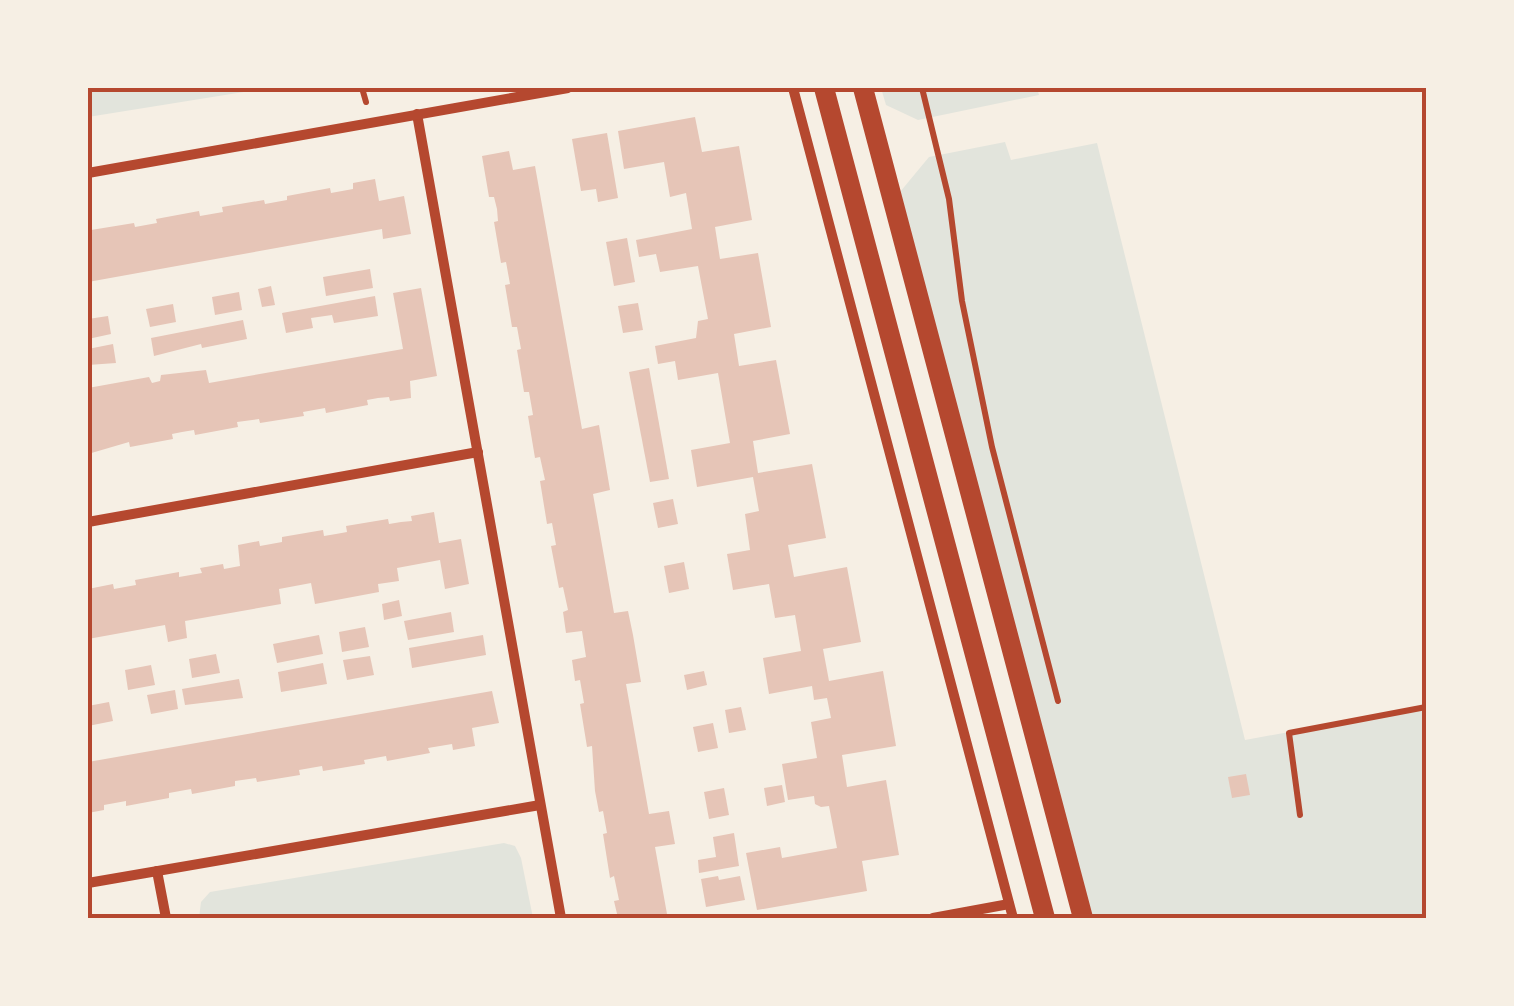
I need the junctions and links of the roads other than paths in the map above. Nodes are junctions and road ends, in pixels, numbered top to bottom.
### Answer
1 (568, 88) edge
2 (793, 88) edge
3 (824, 88) edge
4 (863, 88) edge
5 (417, 114) junction
6 (88, 172) edge
7 (478, 452) junction
8 (88, 522) edge
9 (540, 804) junction
10 (157, 871) junction
11 (88, 883) edge
12 (1009, 904) junction
13 (166, 918) edge
14 (561, 918) edge
15 (934, 918) edge
16 (1013, 918) edge
17 (1046, 918) edge
18 (1083, 918) edge

1 - 5 street
2 - 12 street
3 - 17 main road
4 - 18 main road
5 - 6 street
5 - 7 street
7 - 8 street
7 - 9 street
9 - 10 street
9 - 14 street
10 - 11 street
10 - 13 street
12 - 15 street
12 - 16 street

